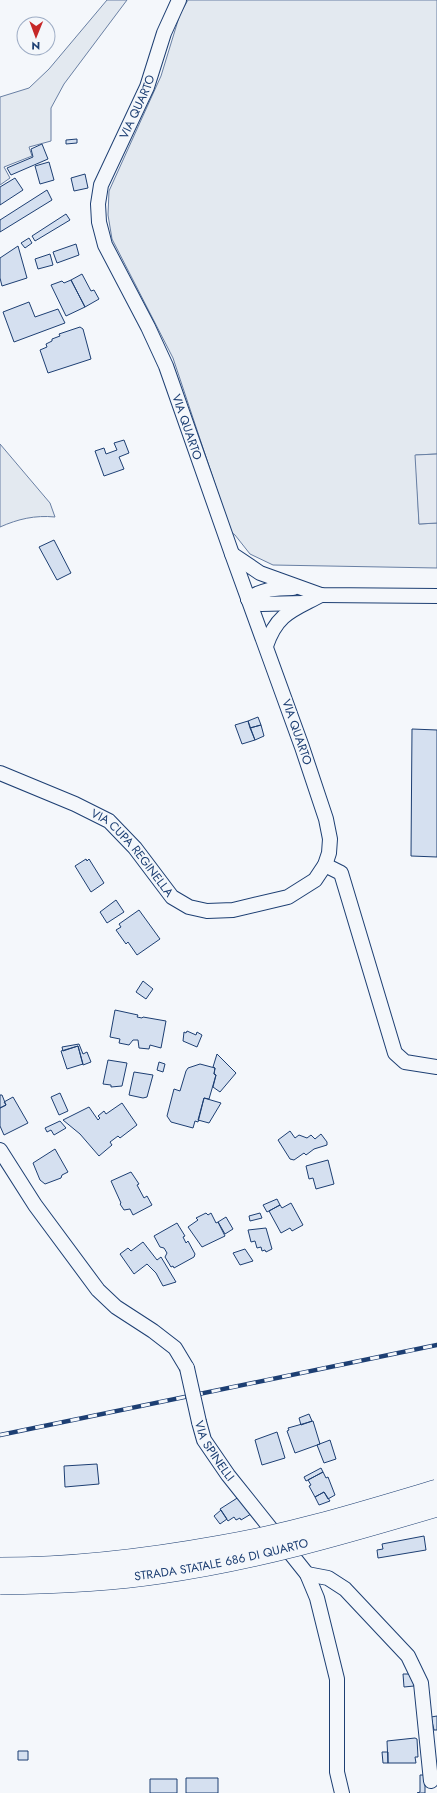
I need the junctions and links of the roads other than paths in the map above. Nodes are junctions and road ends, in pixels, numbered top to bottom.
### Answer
1 (179, 0) edge
2 (232, 554) junction
3 (305, 588) junction
4 (321, 595) junction
5 (437, 596) edge
6 (248, 599) junction
7 (306, 603) junction
8 (266, 646) junction
9 (0, 773) edge
10 (325, 865) junction
11 (437, 1067) edge
12 (0, 1150) edge
13 (437, 1490) edge
14 (437, 1506) edge
15 (0, 1568) edge
16 (306, 1574) junction
17 (0, 1584) edge
18 (432, 1781) dead end
19 (342, 1793) edge

1 - 2 street, VIA QUARTO
2 - 3 street
2 - 6 street, VIA QUARTO
3 - 4 street
3 - 6 street
4 - 5 street
4 - 7 street
6 - 7 street
6 - 8 street, VIA QUARTO
7 - 8 street
8 - 10 street, VIA QUARTO
9 - 10 street, VIA CUPA REGINELLA
10 - 11 street
12 - 16 street, VIA SPINELLI, bridge
13 - 15 highway, STRADA STATALE 686 DI QUARTO, bridge
14 - 17 highway, STRADA STATALE 686 DI QUARTO, bridge
16 - 18 street
16 - 19 street, VIA SPINELLI

